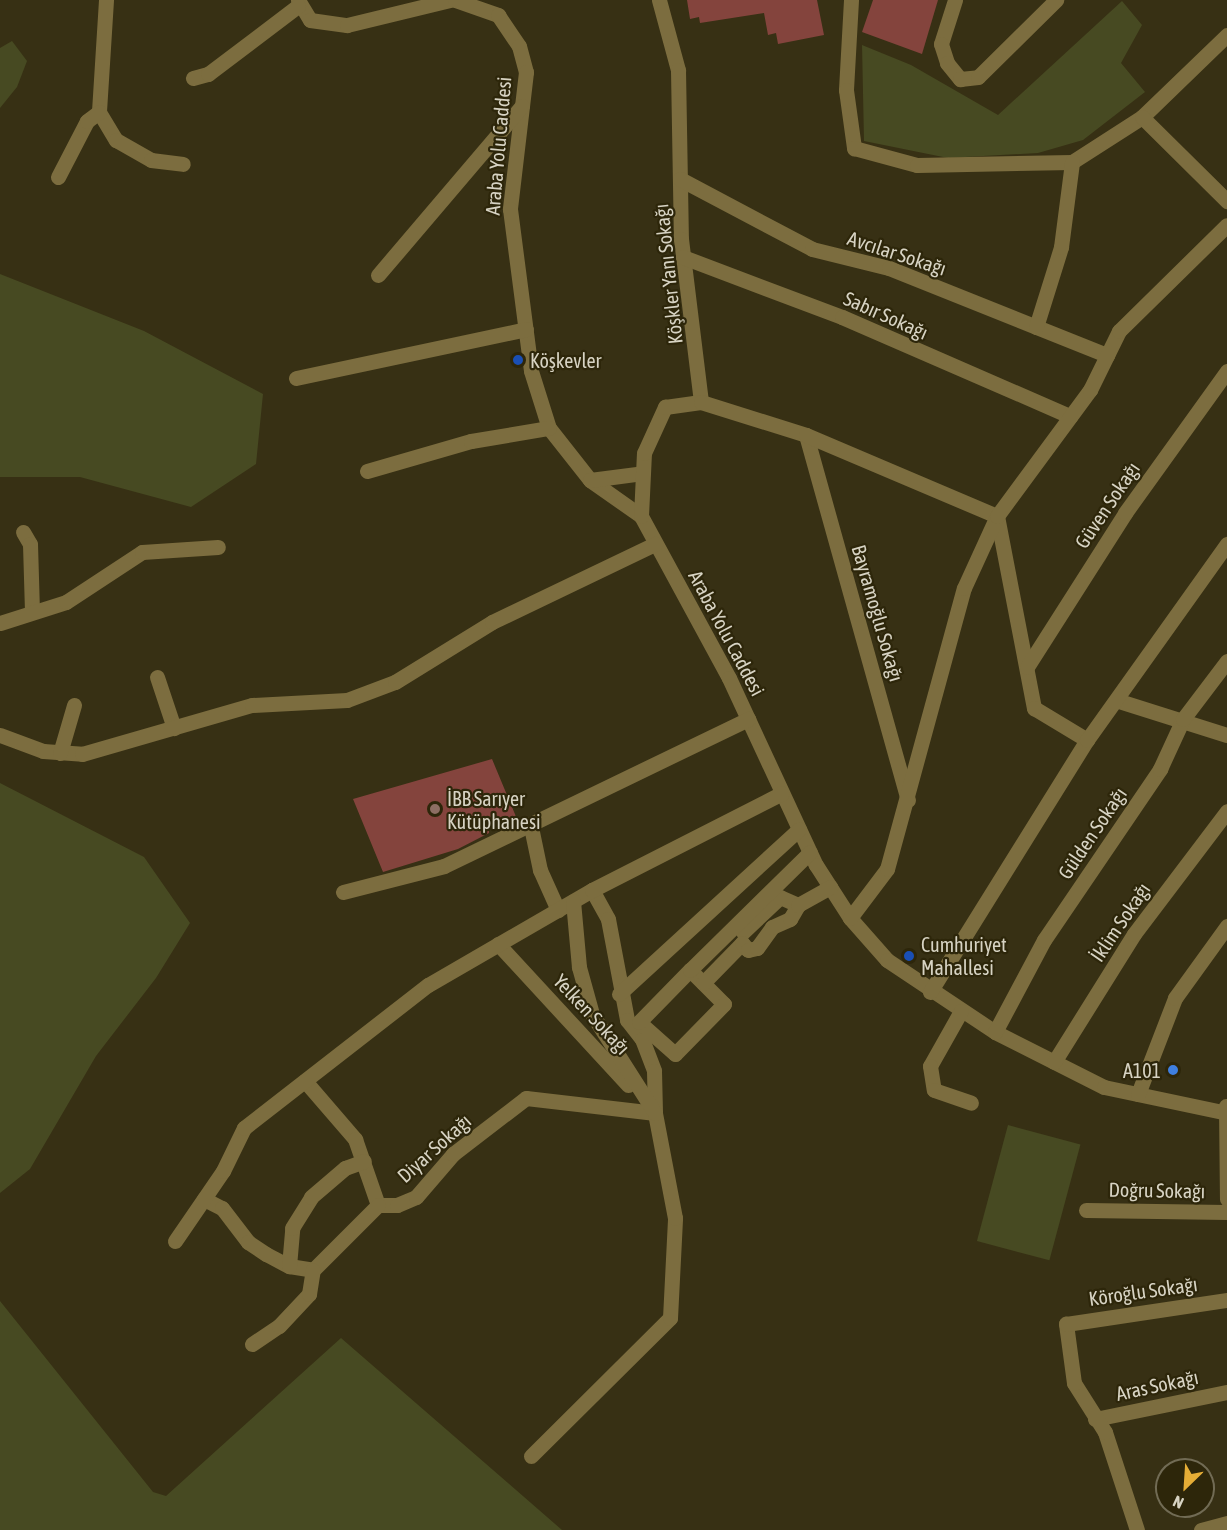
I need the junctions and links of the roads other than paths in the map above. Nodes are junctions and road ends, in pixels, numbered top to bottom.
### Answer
1 (106, 0) edge
2 (450, 0) edge
3 (455, 0) edge
4 (659, 0) edge
5 (851, 0) edge
6 (954, 0) edge
7 (1056, 0) edge
8 (298, 3) edge
9 (1227, 35) edge
10 (193, 78) dead end
11 (522, 105) junction
12 (99, 112) junction
13 (1142, 117) junction
14 (1072, 162) junction
15 (183, 165) dead end
16 (58, 177) dead end
17 (680, 179) junction
18 (1227, 201) edge
19 (1227, 225) edge
20 (683, 257) junction
21 (378, 275) dead end
22 (1036, 327) junction
23 (526, 329) junction
24 (1107, 355) junction
25 (1227, 371) edge
26 (296, 378) dead end
27 (701, 402) junction
28 (1070, 416) junction
29 (549, 428) junction
30 (806, 435) junction
31 (367, 471) dead end
32 (643, 473) junction
33 (590, 480) junction
34 (641, 516) junction
35 (998, 516) junction
36 (23, 532) dead end
37 (655, 544) junction
38 (1227, 544) edge
39 (218, 547) dead end
40 (32, 611) junction
41 (0, 623) edge
42 (1227, 661) edge
43 (1027, 667) junction
44 (156, 677) dead end
45 (1119, 701) junction
46 (74, 705) dead end
47 (748, 719) junction
48 (1182, 719) junction
49 (174, 728) junction
50 (0, 735) edge
51 (1227, 735) edge
52 (1088, 740) junction
53 (60, 753) junction
54 (782, 793) junction
55 (909, 803) junction
56 (1227, 811) edge
57 (531, 827) junction
58 (799, 829) junction
59 (810, 852) junction
60 (830, 887) junction
61 (592, 890) junction
62 (343, 892) dead end
63 (573, 901) junction
64 (798, 905) junction
65 (558, 910) junction
66 (760, 916) junction
67 (850, 918) junction
68 (1227, 926) edge
69 (772, 927) junction
70 (742, 943) junction
71 (498, 944) junction
72 (690, 970) junction
73 (703, 983) junction
74 (930, 992) junction
75 (619, 994) junction
76 (961, 1011) junction
77 (995, 1032) junction
78 (1054, 1062) junction
79 (305, 1081) junction
80 (1138, 1094) junction
81 (971, 1103) dead end
82 (1226, 1110) edge
83 (655, 1113) junction
84 (364, 1161) junction
85 (204, 1199) junction
86 (1227, 1199) edge
87 (378, 1205) junction
88 (1086, 1210) dead end
89 (1227, 1212) edge
90 (175, 1241) dead end
91 (289, 1266) junction
92 (313, 1270) junction
93 (1227, 1300) edge
94 (252, 1344) dead end
95 (1227, 1392) edge
96 (1095, 1419) junction
97 (531, 1456) dead end
98 (1227, 1523) edge
99 (1137, 1530) edge
100 (1201, 1530) edge

1 - 12 street
2 - 8 street
3 - 11 street, Araba Yolu Caddesi
4 - 17 street, Köşkler Yanı Sokağı
5 - 14 street
6 - 7 street
8 - 10 street
9 - 13 street
11 - 21 street
11 - 23 street, Araba Yolu Caddesi
12 - 15 street
12 - 16 street
13 - 14 street
13 - 18 street
14 - 22 street
17 - 20 street, Köşkler Yanı Sokağı
17 - 22 street, Avcılar Sokağı
19 - 24 street
20 - 27 street, Köşkler Yanı Sokağı
20 - 28 street, Sabır Sokağı
22 - 24 street, Avcılar Sokağı
23 - 26 street
23 - 29 street, Araba Yolu Caddesi
24 - 28 street
25 - 43 street, Güven Sokağı
27 - 30 street
27 - 32 street
28 - 35 street
29 - 31 street
29 - 33 street, Araba Yolu Caddesi
30 - 35 street
30 - 55 street, Bayramoğlu Sokağı
32 - 33 street
32 - 34 street
33 - 34 street, Araba Yolu Caddesi
34 - 37 street, Araba Yolu Caddesi
35 - 43 street
35 - 55 street
36 - 40 street
37 - 47 street, Araba Yolu Caddesi
37 - 49 street
38 - 45 street
39 - 40 street
40 - 41 street
42 - 48 street, Gülden Sokağı
43 - 52 street
44 - 49 street
45 - 48 street
45 - 52 street
46 - 53 street
47 - 54 street, Araba Yolu Caddesi
47 - 57 street
48 - 51 street
48 - 77 street, Gülden Sokağı
49 - 53 street
50 - 53 street
52 - 74 street
54 - 58 street, Araba Yolu Caddesi
54 - 61 street
55 - 67 street
56 - 78 street, İklim Sokağı
57 - 62 street
57 - 65 street
58 - 59 street, Araba Yolu Caddesi
58 - 75 street
59 - 60 street, Araba Yolu Caddesi
59 - 72 street
60 - 64 street
60 - 67 street, Araba Yolu Caddesi
61 - 63 street
61 - 75 street
63 - 65 street
63 - 83 street
64 - 66 street
64 - 69 street
65 - 71 street
66 - 69 street
66 - 70 street
67 - 74 street, Araba Yolu Caddesi
68 - 80 street
69 - 70 street
70 - 73 street
71 - 79 street
71 - 83 street, Yelken Sokağı
72 - 73 street
72 - 73 street
74 - 76 street, Araba Yolu Caddesi
75 - 83 street
76 - 77 street, Araba Yolu Caddesi
76 - 81 street
77 - 78 street, Araba Yolu Caddesi
78 - 80 street, Araba Yolu Caddesi
79 - 84 street, Diyar Sokağı
79 - 85 street
80 - 82 street, Araba Yolu Caddesi
82 - 86 street, Doğru Sokağı
83 - 87 street, Diyar Sokağı
83 - 97 street
84 - 87 street, Diyar Sokağı
84 - 91 street
85 - 90 street
85 - 91 street
87 - 92 street
88 - 89 street, Doğru Sokağı
91 - 92 street
92 - 94 street
93 - 96 street, Köroğlu Sokağı
95 - 96 street, Aras Sokağı
96 - 99 street
98 - 100 street

